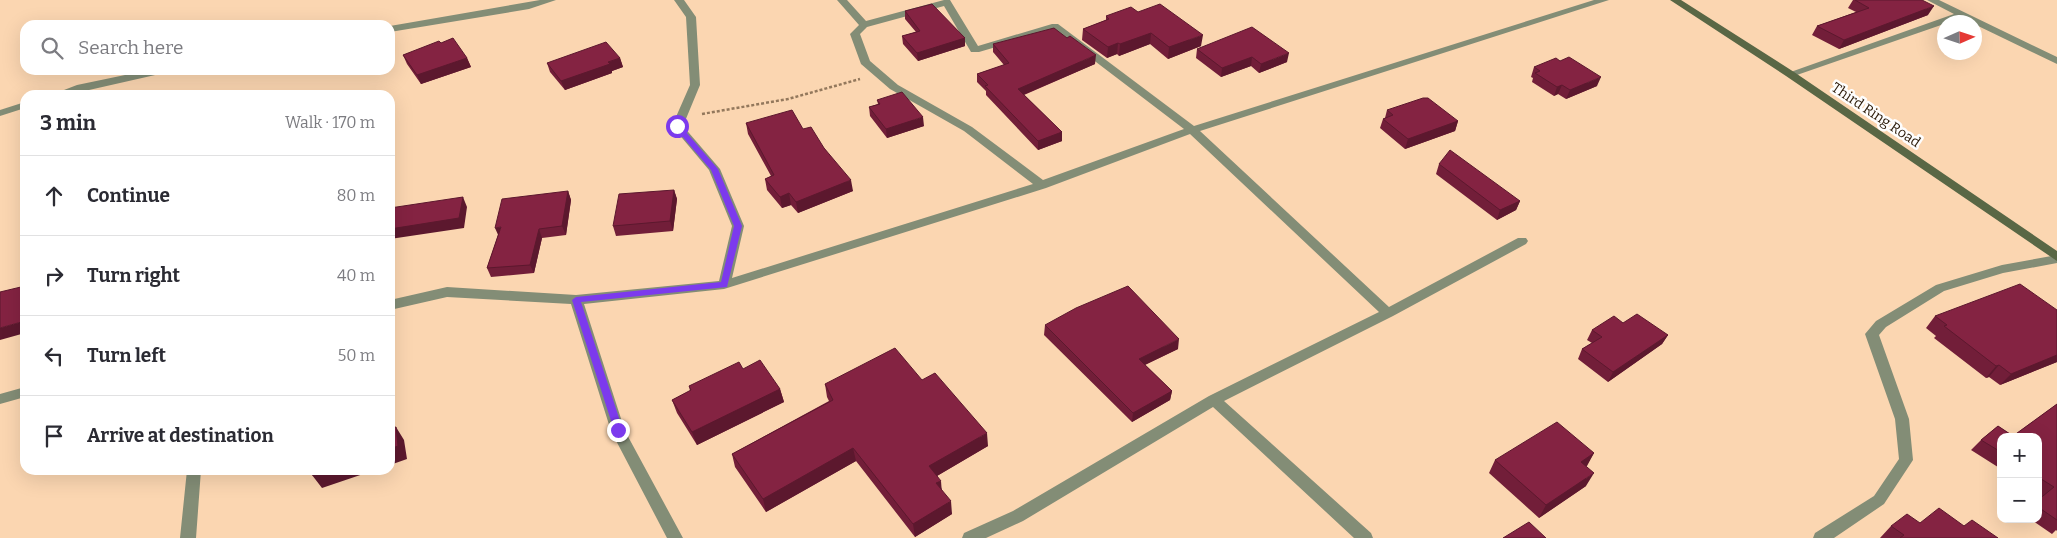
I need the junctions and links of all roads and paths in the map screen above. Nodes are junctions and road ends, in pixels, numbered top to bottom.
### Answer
1 (552, 0) edge
2 (679, 0) edge
3 (842, 0) edge
4 (1604, 0) edge
5 (1676, 0) edge
6 (1932, 0) edge
7 (1962, 15) edge
8 (1937, 24) edge
9 (864, 25) junction
10 (1982, 25) edge
11 (395, 28) edge
12 (2057, 61) edge
13 (878, 74) junction
14 (1790, 74) junction
15 (140, 75) edge
16 (72, 90) edge
17 (20, 107) edge
18 (0, 114) edge
19 (677, 126) junction
20 (1192, 130) junction
21 (1042, 185) junction
22 (1522, 240) dead end
23 (2057, 258) edge
24 (724, 285) junction
25 (576, 300) junction
26 (395, 304) edge
27 (1388, 313) junction
28 (20, 393) edge
29 (0, 398) edge
30 (1214, 400) junction
31 (194, 475) edge
32 (188, 538) edge
33 (675, 538) edge
34 (970, 538) edge
35 (1365, 538) edge
36 (1821, 538) edge

1 - 11 street
2 - 19 street
3 - 9 street
4 - 20 street
5 - 14 street, Third Ring Road
6 - 7 street
8 - 14 street
9 - 13 street
9 - 20 street
10 - 12 street
13 - 19 path
13 - 21 street
14 - 23 street, Third Ring Road
15 - 16 street
17 - 18 street
19 - 24 street
20 - 21 street
20 - 27 street
21 - 24 street
22 - 27 street
23 - 36 street
24 - 25 street
25 - 26 street
25 - 33 street
27 - 30 street
28 - 29 street
30 - 34 street
30 - 35 street
31 - 32 street

